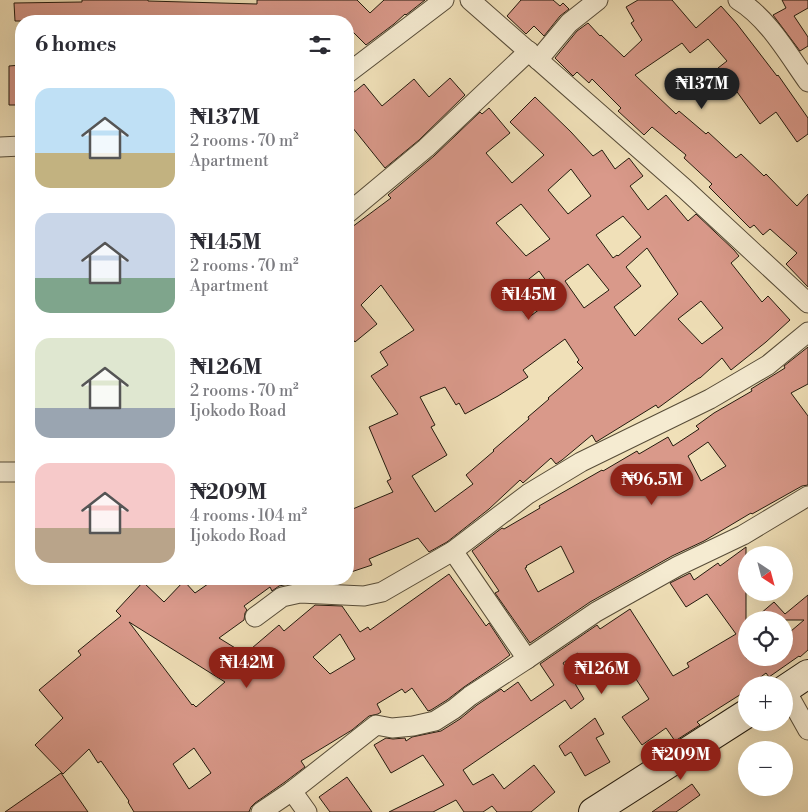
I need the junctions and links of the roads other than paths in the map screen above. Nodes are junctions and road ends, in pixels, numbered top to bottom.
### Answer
1 (444, 0) edge
2 (470, 0) edge
3 (598, 0) edge
4 (738, 0) edge
5 (533, 56) junction
6 (354, 68) edge
7 (808, 82) edge
8 (0, 146) edge
9 (15, 146) edge
10 (354, 209) edge
11 (808, 303) edge
12 (808, 332) edge
13 (0, 472) edge
14 (15, 472) edge
15 (808, 496) edge
16 (453, 551) junction
17 (255, 617) dead end
18 (528, 659) junction
19 (808, 674) edge
20 (793, 684) edge
21 (793, 704) edge
22 (738, 719) edge
23 (808, 730) edge
24 (292, 791) junction
25 (261, 812) edge
26 (307, 812) edge
27 (593, 812) edge

1 - 6 street
2 - 5 street
3 - 5 street
4 - 7 street
5 - 10 street
5 - 11 street
8 - 9 street
12 - 16 street
13 - 14 street
15 - 18 street
16 - 17 street
16 - 18 street
18 - 24 street
19 - 20 main road
21 - 23 street
22 - 27 main road
24 - 25 street
24 - 26 street

